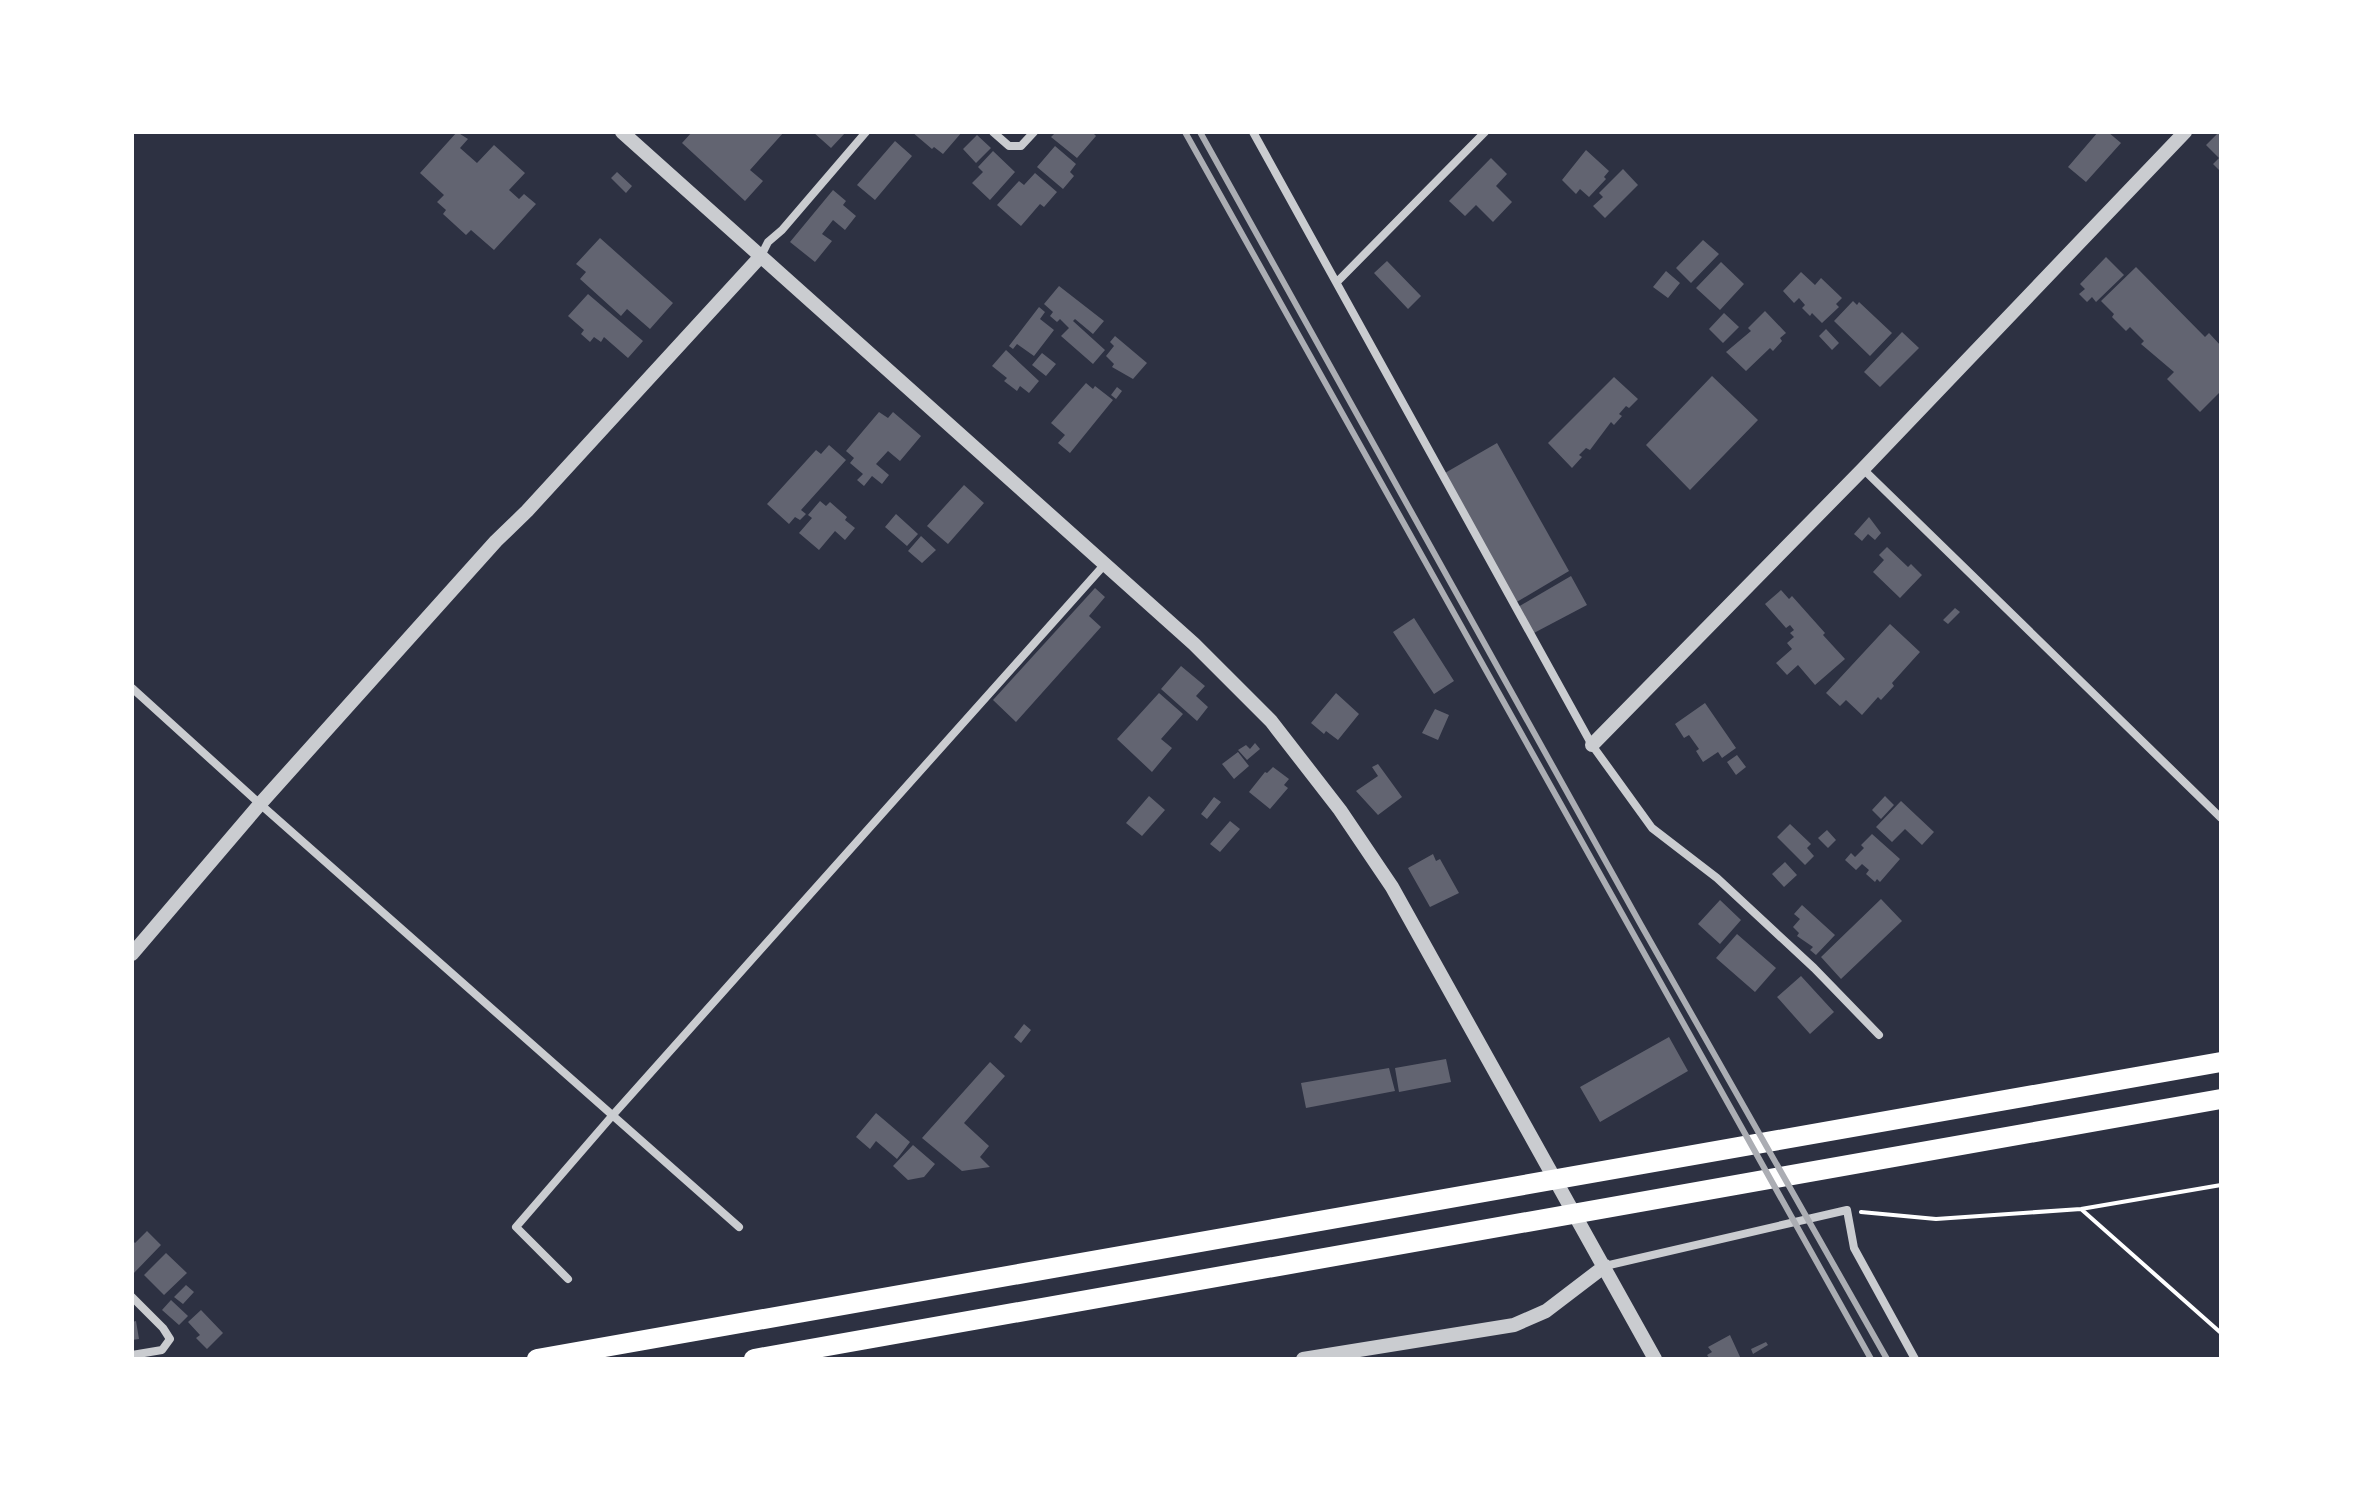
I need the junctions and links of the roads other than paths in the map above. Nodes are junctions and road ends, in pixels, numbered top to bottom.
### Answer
1 (622, 132) edge
2 (866, 132) edge
3 (993, 132) edge
4 (1034, 132) edge
5 (1253, 132) edge
6 (1485, 132) edge
7 (2185, 132) edge
8 (761, 256) junction
9 (1337, 282) junction
10 (1863, 469) junction
11 (1105, 564) junction
12 (132, 688) edge
13 (1592, 745) junction
14 (260, 804) junction
15 (2221, 818) edge
16 (132, 954) edge
17 (1879, 1035) dead end
18 (2221, 1062) edge
19 (2221, 1099) edge
20 (612, 1116) junction
21 (739, 1227) dead end
22 (1605, 1266) junction
23 (568, 1279) dead end
24 (132, 1297) edge
25 (132, 1355) edge
26 (537, 1359) edge
27 (754, 1359) edge
28 (1303, 1359) edge
29 (1655, 1359) edge
30 (1915, 1359) edge

1 - 8 street
2 - 8 street
3 - 4 street
5 - 9 street
6 - 9 street
7 - 10 street
8 - 11 street
8 - 14 street
9 - 13 street
10 - 13 street
10 - 15 street
11 - 20 street
11 - 22 street
12 - 14 street
13 - 17 street
14 - 16 street
14 - 20 street
18 - 26 highway
19 - 27 highway
20 - 21 street
20 - 23 street
22 - 28 street
22 - 29 street
22 - 30 street
24 - 25 street

